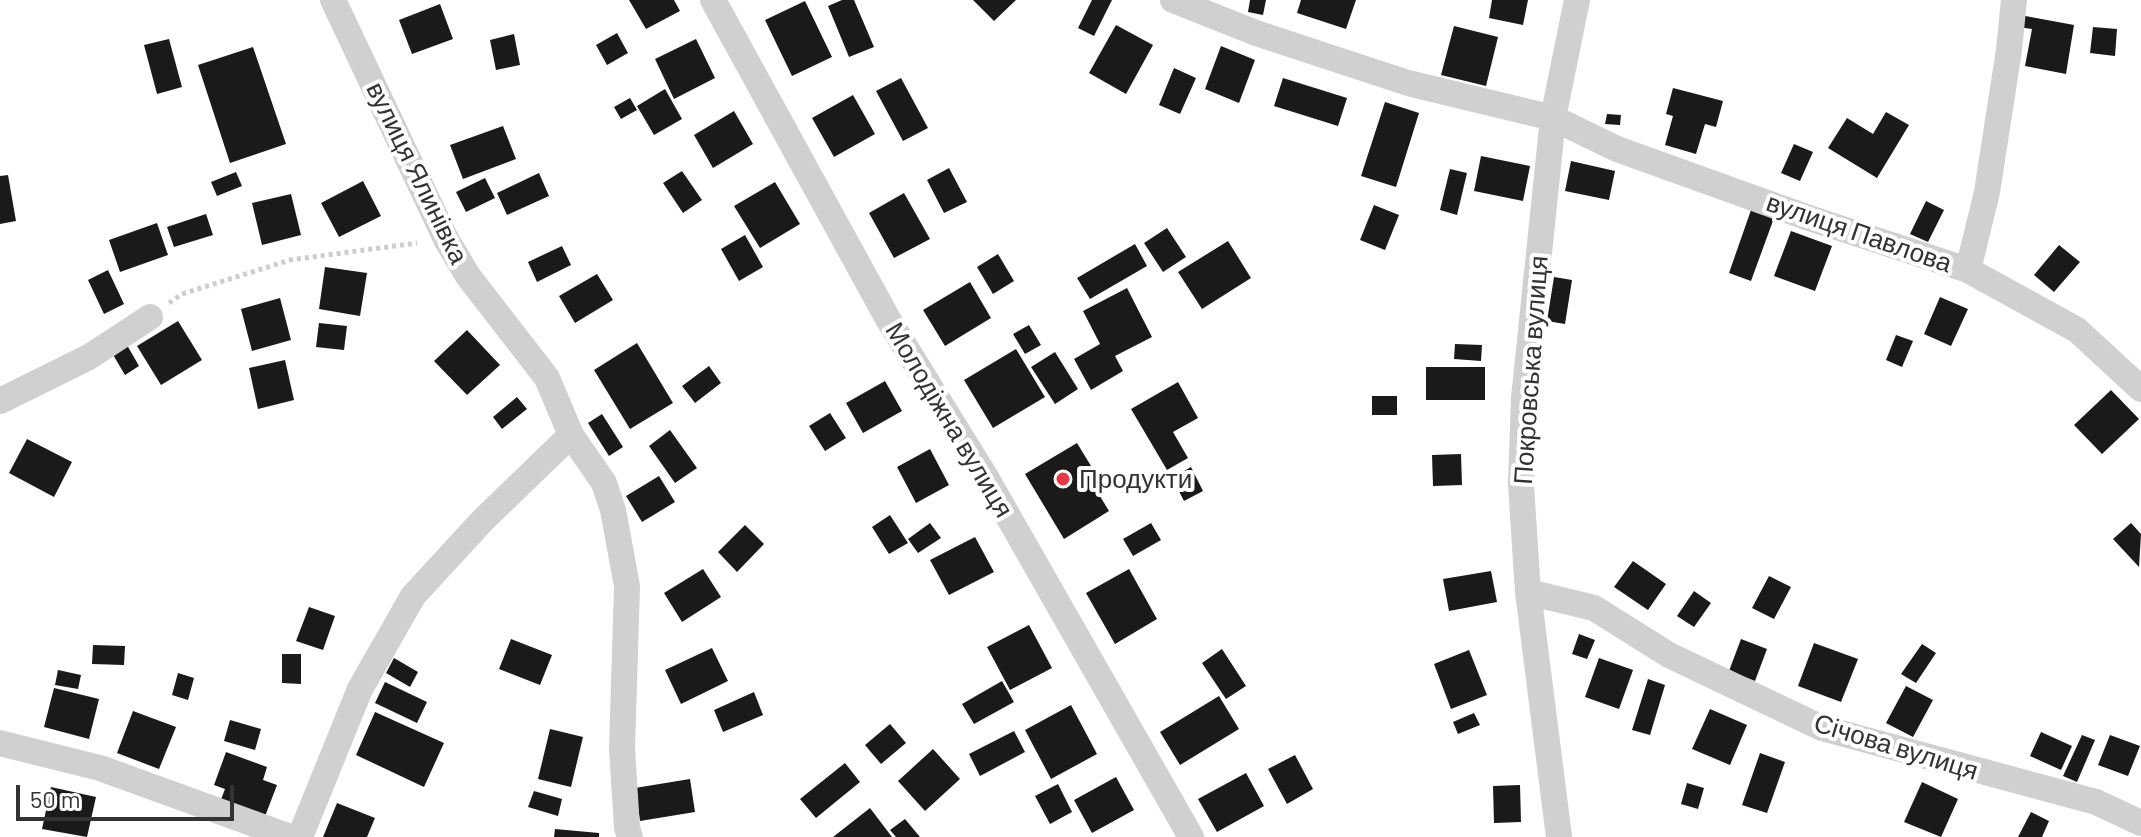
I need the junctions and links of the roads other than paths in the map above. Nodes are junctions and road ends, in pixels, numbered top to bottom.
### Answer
1 (333, 0) edge
2 (713, 0) edge
3 (1173, 0) edge
4 (1577, 0) edge
5 (2014, 0) edge
6 (1553, 118) junction
7 (1968, 270) junction
8 (150, 317) road end
9 (2141, 389) edge
10 (0, 401) edge
11 (571, 435) junction
12 (1528, 592) junction
13 (0, 743) edge
14 (2141, 823) edge
15 (290, 837) edge
16 (300, 837) edge
17 (630, 837) edge
18 (1191, 837) edge
19 (1559, 837) edge

1 - 11 street, вулиця Ялинівка
2 - 18 street, Молодіжна вулиця
3 - 6 street, вулиця Павлова
4 - 6 street, Покровська вулиця
5 - 7 street
6 - 7 street, вулиця Павлова
6 - 12 street, Покровська вулиця
7 - 9 street, вулиця Павлова
8 - 10 street
11 - 16 street
11 - 17 street, вулиця Ялинівка
12 - 14 street, Січова вулиця
12 - 19 street, Покровська вулиця
13 - 15 street

